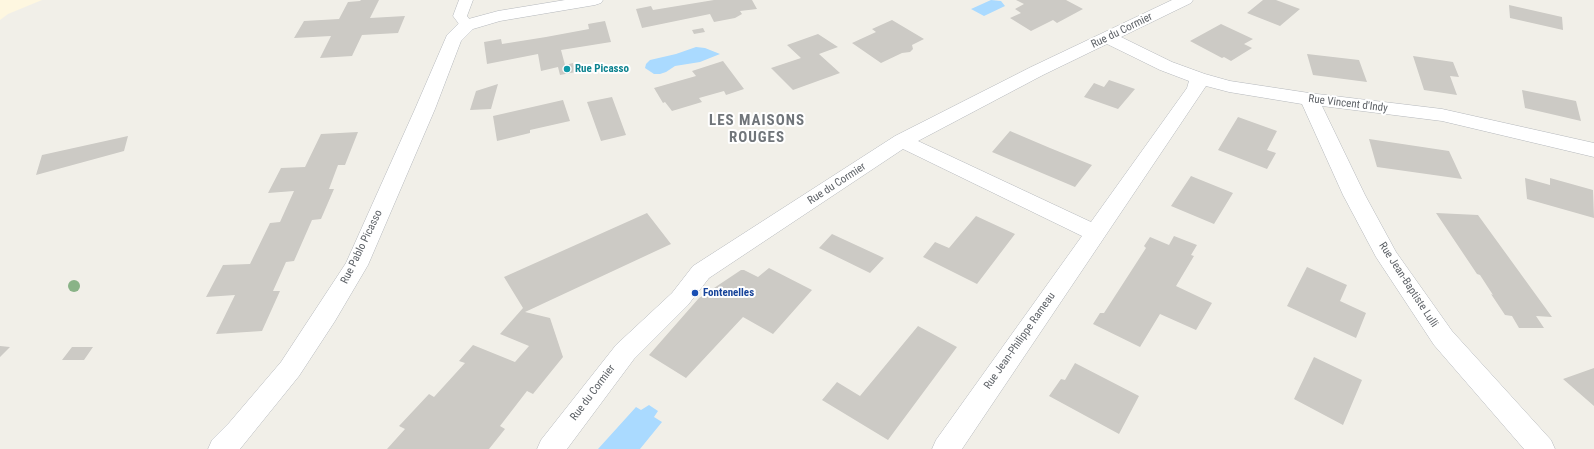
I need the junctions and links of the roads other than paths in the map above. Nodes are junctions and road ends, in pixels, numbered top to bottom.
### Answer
1 (466, 0) edge
2 (595, 0) edge
3 (1185, 0) edge
4 (467, 25) junction
5 (1108, 38) junction
6 (1199, 78) junction
7 (1308, 99) junction
8 (902, 141) junction
9 (1594, 150) edge
10 (1095, 233) junction
11 (222, 449) edge
12 (551, 449) edge
13 (946, 449) edge
14 (1541, 449) edge

1 - 4 lane
2 - 4 street
3 - 5 street, Rue du Cormier
4 - 11 street, Rue Pablo Picasso
5 - 6 street, Rue Vincent d'Indy
5 - 8 street, Rue du Cormier
6 - 7 street, Rue Vincent d'Indy
6 - 10 street, Rue Jean-Philippe Rameau
7 - 9 street, Rue Vincent d'Indy
7 - 14 street, Rue Jean-Baptiste Lulli
8 - 10 street
8 - 12 street, Rue du Cormier
10 - 13 street, Rue Jean-Philippe Rameau

